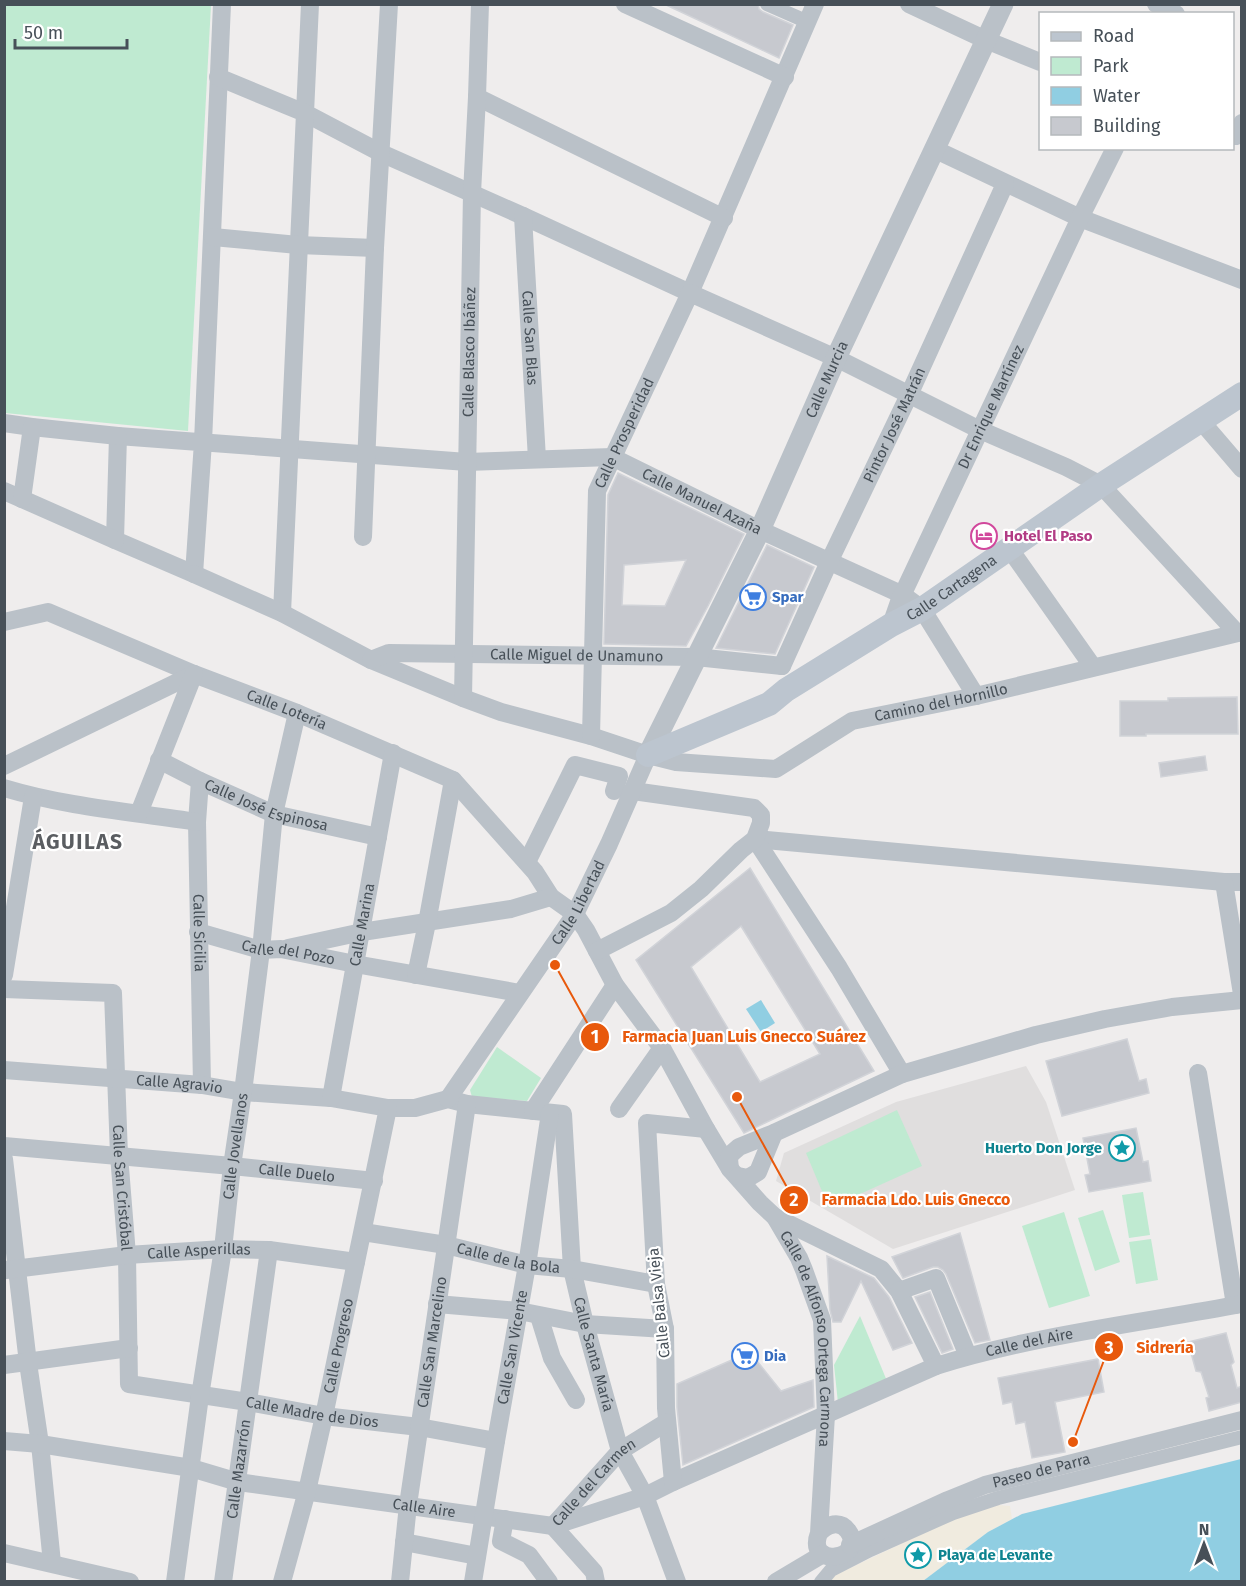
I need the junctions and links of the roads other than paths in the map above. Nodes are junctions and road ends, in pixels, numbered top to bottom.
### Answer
1 (222, 4) edge
2 (310, 4) edge
3 (389, 4) edge
4 (480, 4) edge
5 (625, 4) edge
6 (767, 4) edge
7 (815, 4) edge
8 (909, 4) edge
9 (1003, 4) edge
10 (1156, 4) edge
11 (1173, 12) edge
12 (808, 22) junction
13 (986, 40) junction
14 (1039, 61) edge
15 (218, 77) junction
16 (784, 77) junction
17 (477, 97) junction
18 (305, 113) junction
19 (934, 149) junction
20 (1113, 150) edge
21 (381, 153) junction
22 (1005, 184) junction
23 (472, 193) junction
24 (523, 216) junction
25 (724, 218) junction
26 (1080, 218) junction
27 (213, 237) junction
28 (298, 245) junction
29 (375, 248) junction
30 (1241, 280) edge
31 (690, 293) junction
32 (836, 358) junction
33 (1242, 394) edge
34 (909, 395) junction
35 (1201, 421) junction
36 (4, 423) edge
37 (32, 427) junction
38 (980, 430) junction
39 (118, 436) junction
40 (203, 442) junction
41 (289, 449) junction
42 (367, 454) junction
43 (612, 457) junction
44 (537, 459) junction
45 (467, 462) junction
46 (1242, 469) edge
47 (1101, 485) junction
48 (4, 491) edge
49 (22, 499) junction
50 (760, 530) junction
51 (363, 537) dead end
52 (115, 540) junction
53 (1009, 549) junction
54 (829, 562) junction
55 (194, 574) junction
56 (903, 595) junction
57 (922, 609) junction
58 (282, 614) junction
59 (4, 622) edge
60 (891, 625) junction
61 (1239, 632) edge
62 (464, 655) junction
63 (593, 655) junction
64 (696, 657) junction
65 (371, 660) junction
66 (782, 666) junction
67 (1093, 667) junction
68 (194, 674) junction
69 (786, 690) junction
70 (976, 696) junction
71 (463, 698) junction
72 (297, 713) junction
73 (591, 736) junction
74 (393, 753) junction
75 (648, 755) junction
76 (159, 760) junction
77 (4, 766) edge
78 (453, 780) junction
79 (200, 781) junction
80 (4, 788) edge
81 (633, 790) junction
82 (614, 791) dead end
83 (33, 796) junction
84 (139, 813) junction
85 (274, 814) junction
86 (197, 822) junction
87 (378, 837) junction
88 (755, 839) junction
89 (531, 867) junction
90 (1233, 882) edge
91 (551, 897) junction
92 (574, 914) junction
93 (427, 923) junction
94 (198, 932) junction
95 (362, 932) junction
96 (281, 949) junction
97 (261, 950) junction
98 (597, 951) junction
99 (355, 964) junction
100 (4, 975) edge
101 (416, 975) junction
102 (615, 985) junction
103 (4, 989) edge
104 (520, 993) junction
105 (1242, 994) edge
106 (1242, 1000) edge
107 (662, 1048) junction
108 (4, 1070) edge
109 (1198, 1073) dead end
110 (902, 1074) junction
111 (117, 1079) junction
112 (202, 1085) junction
113 (243, 1092) junction
114 (332, 1098) junction
115 (448, 1099) junction
116 (467, 1104) junction
117 (388, 1108) junction
118 (619, 1109) dead end
119 (549, 1112) junction
120 (708, 1132) junction
121 (774, 1133) junction
122 (4, 1146) edge
123 (741, 1146) junction
124 (119, 1155) junction
125 (4, 1159) edge
126 (232, 1166) junction
127 (760, 1167) junction
128 (734, 1173) junction
129 (374, 1181) junction
130 (760, 1203) junction
131 (775, 1217) junction
132 (363, 1232) junction
133 (446, 1245) junction
134 (223, 1249) junction
135 (269, 1250) junction
136 (127, 1255) junction
137 (356, 1262) junction
138 (527, 1265) junction
139 (572, 1269) junction
140 (11, 1270) edge
141 (656, 1284) junction
142 (899, 1291) junction
143 (437, 1304) junction
144 (1238, 1305) edge
145 (519, 1311) junction
146 (539, 1316) junction
147 (585, 1324) junction
148 (665, 1329) junction
149 (129, 1348) junction
150 (968, 1356) junction
151 (28, 1363) junction
152 (4, 1365) edge
153 (936, 1366) junction
154 (129, 1384) joint
155 (200, 1395) junction
156 (576, 1400) dead end
157 (248, 1402) junction
158 (826, 1414) junction
159 (324, 1416) junction
160 (1242, 1420) edge
161 (667, 1422) junction
162 (419, 1428) junction
163 (1242, 1437) edge
164 (4, 1441) edge
165 (496, 1441) junction
166 (40, 1444) junction
167 (620, 1452) junction
168 (191, 1468) junction
169 (238, 1482) junction
170 (673, 1482) junction
171 (822, 1482) junction
172 (307, 1491) junction
173 (645, 1496) junction
174 (408, 1505) junction
175 (484, 1515) junction
176 (505, 1519) junction
177 (840, 1525) junction
178 (553, 1526) junction
179 (819, 1533) junction
180 (404, 1542) junction
181 (850, 1545) junction
182 (4, 1553) edge
183 (823, 1554) junction
184 (477, 1556) junction
185 (52, 1563) junction
186 (120, 1580) edge
187 (175, 1581) edge
188 (223, 1581) edge
189 (282, 1581) edge
190 (400, 1581) edge
191 (473, 1581) edge
192 (549, 1581) edge
193 (596, 1581) edge
194 (677, 1581) edge
195 (776, 1581) edge
196 (820, 1581) edge

1 - 15 street
2 - 18 street
3 - 21 street
4 - 17 street, Calle Blasco Ibáñez
5 - 16 street
6 - 12 street
7 - 12 street, Calle Prosperidad
8 - 13 street
9 - 13 street, Calle Murcia
10 - 11 street
12 - 16 street, Calle Prosperidad
13 - 14 street
13 - 19 street, Calle Murcia
15 - 18 street
15 - 27 street
16 - 25 street, Calle Prosperidad
17 - 23 street, Calle Blasco Ibáñez
17 - 25 street
18 - 21 street
18 - 28 street
19 - 22 street
19 - 32 street, Calle Murcia
20 - 26 street, Dr Enrique Martínez
21 - 23 street
21 - 29 street
22 - 26 street
22 - 34 street, Pintor José Matrán
23 - 24 street
23 - 45 street, Calle Blasco Ibáñez
24 - 31 street
24 - 44 street, Calle San Blas
25 - 31 street, Calle Prosperidad
26 - 30 street
26 - 38 street, Dr Enrique Martínez
27 - 28 street
27 - 40 street
28 - 29 street
28 - 41 street
29 - 42 street
31 - 32 street
31 - 43 street, Calle Prosperidad
32 - 34 street
32 - 50 street, Calle Murcia
33 - 35 main road, Calle Cartagena
34 - 38 street
34 - 54 street, Pintor José Matrán
35 - 46 street
35 - 47 main road, Calle Cartagena
36 - 37 street, Calle Manuel Azaña
37 - 39 street, Calle Manuel Azaña
37 - 49 street
38 - 47 street
38 - 56 street, Dr Enrique Martínez
39 - 40 street, Calle Manuel Azaña
39 - 52 street
40 - 41 street, Calle Manuel Azaña
40 - 55 street
41 - 42 street, Calle Manuel Azaña
41 - 58 street
42 - 45 street, Calle Manuel Azaña
42 - 51 street
43 - 44 street, Calle Manuel Azaña
43 - 50 street, Calle Manuel Azaña
43 - 63 street, Calle Prosperidad
44 - 45 street, Calle Manuel Azaña
45 - 62 street, Calle Blasco Ibáñez
47 - 53 main road, Calle Cartagena
47 - 61 street
48 - 49 street, Camino del Hornillo
49 - 52 street, Camino del Hornillo
50 - 54 street, Calle Manuel Azaña
50 - 64 street, Calle Murcia
52 - 55 street, Camino del Hornillo
53 - 57 main road, Calle Cartagena
53 - 67 street
54 - 56 street, Calle Manuel Azaña
54 - 66 street, Pintor José Matrán
55 - 58 street, Camino del Hornillo
56 - 57 street, Calle Manuel Azaña
56 - 60 street, Dr Enrique Martínez
57 - 60 main road, Calle Cartagena
57 - 70 street
58 - 65 street, Camino del Hornillo
59 - 68 street, Calle Lotería
60 - 69 main road, Calle Cartagena
61 - 67 street, Camino del Hornillo
62 - 63 street, Calle Miguel de Unamuno
62 - 65 street, Calle Miguel de Unamuno
62 - 71 street, Calle Blasco Ibáñez
63 - 64 street, Calle Miguel de Unamuno
63 - 73 street, Calle Prosperidad
64 - 66 street, Calle Miguel de Unamuno
64 - 75 street, Calle Murcia
65 - 71 street, Camino del Hornillo
66 - 69 street
67 - 70 street, Camino del Hornillo
68 - 72 street, Calle Lotería
68 - 76 street
68 - 77 street
69 - 75 main road, Calle Cartagena
70 - 75 street, Camino del Hornillo
71 - 73 street, Camino del Hornillo
72 - 74 street, Calle Lotería
72 - 85 street, Calle Jovellanos
73 - 75 street, Camino del Hornillo
74 - 78 street, Calle Lotería
74 - 87 street, Calle Marina
75 - 81 street, Calle Libertad
76 - 79 street, Calle José Espinosa
76 - 84 street
78 - 89 street, Calle Lotería
78 - 93 street
79 - 85 street, Calle José Espinosa
79 - 86 street, Calle Sicilia
80 - 83 street
81 - 88 street
81 - 92 street, Calle Libertad
82 - 89 street
83 - 84 street
83 - 100 street
84 - 86 street
85 - 87 street, Calle José Espinosa
85 - 97 street, Calle Jovellanos
86 - 94 street, Calle Sicilia
87 - 95 street, Calle Marina
88 - 90 street
88 - 98 street
88 - 110 street
89 - 91 street, Calle Lotería
90 - 105 street
91 - 92 street, Calle de Alfonso Ortega Carmona
91 - 93 street
92 - 98 street, Calle de Alfonso Ortega Carmona
92 - 104 street, Calle Libertad
93 - 95 street
93 - 101 street
94 - 97 street, Calle del Pozo
94 - 112 street, Calle Sicilia
95 - 96 street
95 - 99 street, Calle Marina
96 - 97 street, Calle del Pozo
96 - 99 street, Calle del Pozo
97 - 113 street, Calle Jovellanos
98 - 102 street, Calle de Alfonso Ortega Carmona
99 - 101 street, Calle del Pozo
99 - 114 street, Calle Marina
101 - 104 street, Calle del Pozo
102 - 107 street, Calle de Alfonso Ortega Carmona
102 - 119 street
103 - 111 street, Calle San Cristóbal
104 - 115 street, Calle Libertad
106 - 110 street
107 - 118 street
107 - 120 street, Calle de Alfonso Ortega Carmona
108 - 111 street, Calle Agravio
109 - 144 street
110 - 121 street
111 - 112 street, Calle Agravio
111 - 124 street, Calle San Cristóbal
112 - 113 street, Calle Agravio
113 - 114 street, Calle Agravio
113 - 126 street, Calle Jovellanos
114 - 117 street, Calle Agravio
115 - 116 street
115 - 117 street, Calle Agravio
116 - 119 street
116 - 133 street, Calle San Marcelino
117 - 129 street, Calle Progreso
119 - 138 street, Calle San Vicente
119 - 139 street, Calle Santa María
120 - 123 street
120 - 128 street, Calle de Alfonso Ortega Carmona
120 - 141 street, Calle Balsa Vieja
121 - 123 street
121 - 127 street
122 - 124 street, Calle Duelo
123 - 127 street
123 - 128 street
124 - 126 street, Calle Duelo
124 - 136 street, Calle San Cristóbal
125 - 140 street
126 - 129 street, Calle Duelo
126 - 134 street, Calle Jovellanos
127 - 128 street
127 - 130 street
128 - 130 street, Calle de Alfonso Ortega Carmona
129 - 132 street, Calle Progreso
130 - 131 street, Calle de Alfonso Ortega Carmona
131 - 142 street
131 - 158 street, Calle de Alfonso Ortega Carmona
132 - 133 street, Calle de la Bola
132 - 137 street, Calle Progreso
133 - 138 street, Calle de la Bola
133 - 143 street, Calle San Marcelino
134 - 135 street, Calle Asperillas
134 - 136 street, Calle Asperillas
134 - 155 street, Calle Jovellanos
135 - 137 street, Calle Asperillas
135 - 157 street, Calle Mazarrón
136 - 140 street, Calle Asperillas
136 - 149 street, Calle San Cristóbal
137 - 159 street, Calle Progreso
138 - 139 street, Calle de la Bola
138 - 145 street, Calle San Vicente
139 - 141 street, Calle de la Bola
139 - 147 street, Calle Santa María
140 - 151 street
141 - 148 street, Calle Balsa Vieja
142 - 150 street
142 - 153 street
143 - 145 street
143 - 162 street, Calle San Marcelino
144 - 150 street, Calle del Aire
145 - 146 street
145 - 165 street, Calle San Vicente
146 - 147 street
146 - 156 street
147 - 148 street
147 - 167 street, Calle Santa María
148 - 161 street, Calle Balsa Vieja
149 - 151 street
149 - 154 street, Calle San Cristóbal
150 - 153 street, Calle del Aire
151 - 152 street
151 - 166 street
153 - 158 street, Calle del Aire
154 - 155 street, Calle Madre de Dios
155 - 157 street, Calle Madre de Dios
155 - 168 street, Calle Jovellanos
157 - 159 street, Calle Madre de Dios
157 - 169 street, Calle Mazarrón
158 - 170 street, Calle Aire
158 - 171 street, Calle de Alfonso Ortega Carmona
159 - 162 street, Calle Madre de Dios
159 - 172 street, Calle Progreso
160 - 181 street, Paseo de Parra
161 - 167 street, Calle del Carmen
161 - 170 street, Calle Balsa Vieja
162 - 165 street, Calle Madre de Dios
162 - 174 street, Calle San Marcelino
163 - 196 street
164 - 166 street, Calle Aire
165 - 175 street, Calle San Vicente
166 - 168 street, Calle Aire
166 - 185 street
167 - 173 street, Calle Santa María
167 - 178 street, Calle del Carmen
168 - 169 street, Calle Aire
168 - 187 street, Calle Jovellanos
169 - 172 street, Calle Aire
169 - 188 street, Calle Mazarrón
170 - 173 street, Calle Aire
171 - 177 street, Calle de Alfonso Ortega Carmona
171 - 179 street, Calle de Alfonso Ortega Carmona
172 - 174 street, Calle Aire
172 - 189 street, Calle Progreso
173 - 178 street, Calle Aire
173 - 194 street, Calle Santa María
174 - 175 street, Calle Aire
174 - 180 street, Calle San Marcelino
175 - 176 street, Calle Aire
175 - 184 street, Calle San Vicente
176 - 178 street, Calle Aire
176 - 192 street
177 - 179 street
177 - 181 street
178 - 193 street, Calle del Carmen
179 - 183 street
180 - 184 street
180 - 190 street, Calle San Marcelino
181 - 183 street, Paseo de Parra
182 - 185 street
183 - 195 street, Paseo de Parra
184 - 191 street, Calle San Vicente
185 - 186 street

